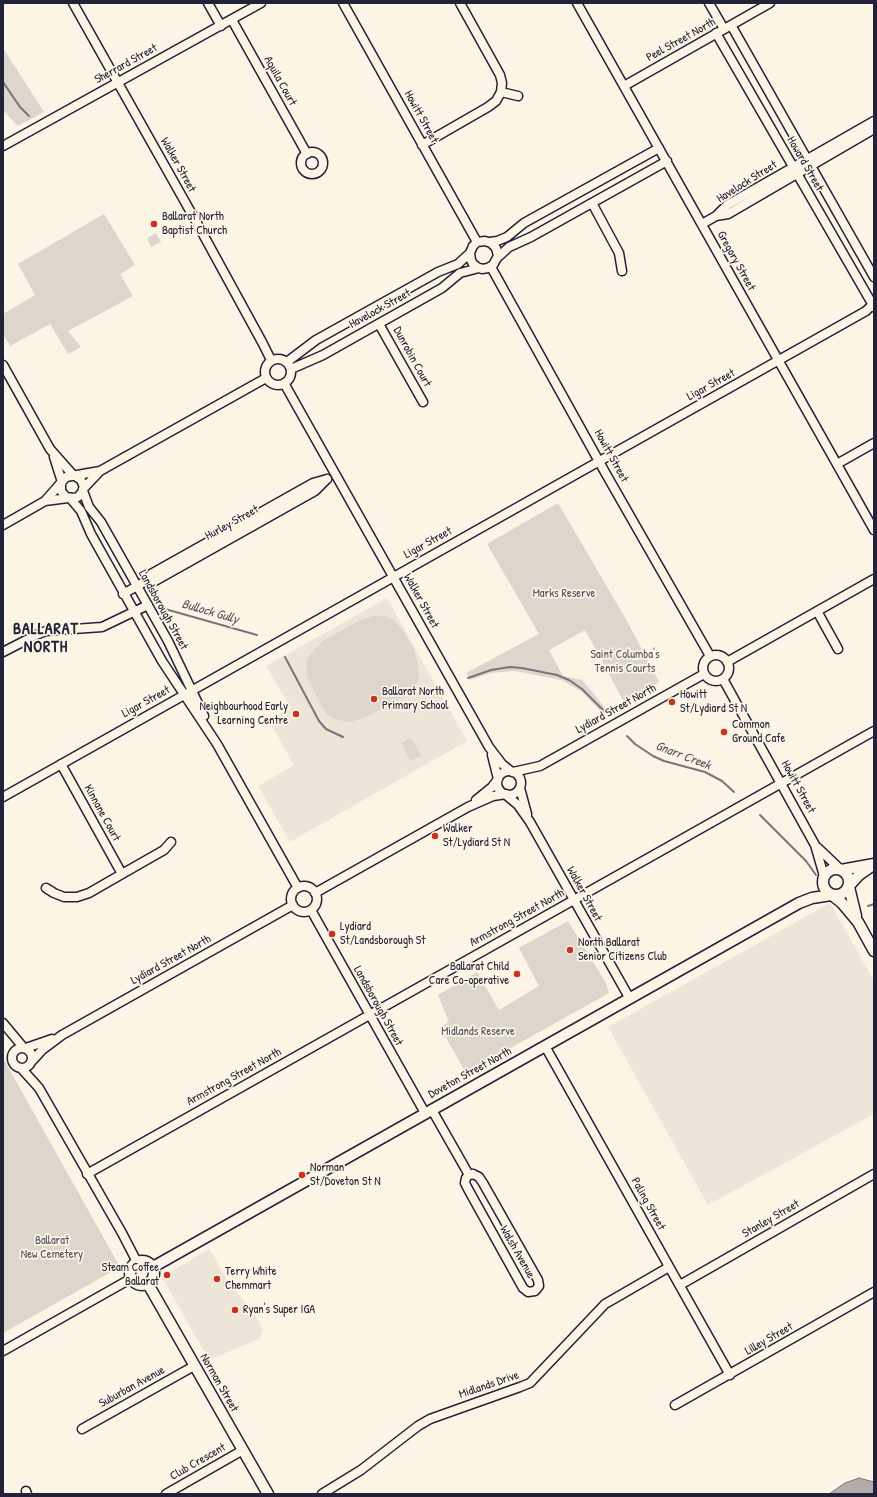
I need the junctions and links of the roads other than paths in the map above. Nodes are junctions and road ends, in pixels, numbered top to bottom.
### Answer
1 (73, 3) edge
2 (208, 3) edge
3 (261, 3) edge
4 (343, 3) edge
5 (460, 3) edge
6 (577, 3) edge
7 (709, 3) edge
8 (770, 3) edge
9 (232, 20) junction
10 (221, 26) junction
11 (728, 27) junction
12 (716, 34) junction
13 (118, 83) junction
14 (624, 86) junction
15 (501, 92) junction
16 (518, 96) dead end
17 (874, 121) edge
18 (874, 129) edge
19 (422, 145) junction
20 (3, 146) edge
21 (659, 148) junction
22 (307, 154) dead end
23 (667, 161) junction
24 (809, 162) junction
25 (795, 170) junction
26 (592, 203) junction
27 (702, 224) junction
28 (477, 242) junction
29 (490, 242) junction
30 (470, 253) junction
31 (497, 258) junction
32 (491, 267) junction
33 (479, 268) junction
34 (622, 271) dead end
35 (874, 277) edge
36 (872, 307) edge
37 (379, 324) junction
38 (271, 360) junction
39 (779, 361) junction
40 (3, 365) edge
41 (289, 365) junction
42 (266, 378) junction
43 (284, 383) junction
44 (423, 402) dead end
45 (874, 444) edge
46 (50, 449) junction
47 (599, 462) junction
48 (837, 464) junction
49 (100, 471) junction
50 (336, 474) junction
51 (74, 476) junction
52 (61, 483) junction
53 (83, 490) junction
54 (69, 498) junction
55 (45, 501) junction
56 (3, 525) edge
57 (874, 530) edge
58 (393, 577) junction
59 (874, 579) edge
60 (137, 586) junction
61 (123, 594) junction
62 (148, 605) junction
63 (817, 611) junction
64 (134, 612) junction
65 (838, 650) dead end
66 (3, 652) edge
67 (710, 656) junction
68 (727, 662) junction
69 (704, 674) junction
70 (723, 679) junction
71 (188, 693) junction
72 (874, 731) edge
73 (489, 747) junction
74 (61, 764) junction
75 (540, 766) junction
76 (512, 772) junction
77 (498, 779) junction
78 (781, 783) junction
79 (520, 787) junction
80 (506, 794) junction
81 (3, 797) edge
82 (468, 807) junction
83 (530, 822) junction
84 (170, 842) dead end
85 (815, 845) junction
86 (874, 864) edge
87 (840, 869) junction
88 (122, 874) junction
89 (824, 877) junction
90 (849, 886) junction
91 (46, 888) dead end
92 (298, 888) junction
93 (315, 893) junction
94 (832, 895) junction
95 (573, 900) junction
96 (799, 903) junction
97 (293, 905) junction
98 (311, 910) junction
99 (858, 922) junction
100 (874, 951) edge
101 (630, 999) junction
102 (369, 1015) junction
103 (3, 1024) edge
104 (62, 1035) junction
105 (545, 1046) junction
106 (24, 1048) junction
107 (13, 1053) junction
108 (32, 1061) junction
109 (21, 1068) junction
110 (39, 1088) junction
111 (428, 1112) junction
112 (87, 1174) junction
113 (874, 1174) edge
114 (469, 1175) junction
115 (137, 1262) junction
116 (153, 1267) junction
117 (669, 1267) junction
118 (132, 1278) junction
119 (148, 1284) junction
120 (680, 1285) junction
121 (874, 1292) edge
122 (3, 1351) edge
123 (194, 1366) junction
124 (730, 1374) junction
125 (675, 1405) dead end
126 (82, 1429) dead end
127 (243, 1450) junction
128 (166, 1494) edge
129 (268, 1494) edge
130 (322, 1494) edge

1 - 13 street, Walker Street
2 - 10 street
3 - 9 street, Sherrard Street
4 - 19 street, Howitt Street
5 - 15 street
6 - 14 street, Gregory Street
7 - 11 street, Howard Street
8 - 11 street, Peel Street North
9 - 10 street, Sherrard Street
9 - 22 street, Aquila Court
10 - 13 street, Sherrard Street
11 - 12 street, Peel Street North
11 - 24 street, Howard Street
12 - 14 street, Peel Street North
12 - 25 street, Howard Street
13 - 20 street, Sherrard Street
13 - 38 street, Walker Street
14 - 21 street, Gregory Street
15 - 16 street
15 - 19 street
17 - 24 street, Havelock Street
18 - 24 street, Havelock Street
19 - 28 street, Howitt Street
21 - 23 street, Gregory Street
21 - 29 street
23 - 26 street
23 - 27 street, Gregory Street
24 - 25 street, Havelock Street
24 - 35 street, Howard Street
25 - 27 street, Havelock Street
25 - 36 street, Howard Street
26 - 31 street
26 - 34 street
27 - 39 street, Gregory Street
28 - 29 street
28 - 30 street
29 - 31 street
30 - 33 street
30 - 41 street, Havelock Street
31 - 32 street
32 - 33 street
32 - 47 street, Howitt Street
33 - 37 street, Havelock Street
36 - 39 street, Ligar Street
37 - 41 street, Havelock Street
37 - 44 street, Dunrobin Court
38 - 41 street
38 - 42 street
39 - 47 street, Ligar Street
39 - 48 street, Gregory Street
40 - 46 street
41 - 43 street
42 - 43 street
42 - 49 street
43 - 50 street, Walker Street
45 - 48 street
46 - 51 street
46 - 52 street
47 - 58 street, Ligar Street
47 - 67 street, Howitt Street
48 - 57 street, Gregory Street
49 - 51 street
49 - 53 street
50 - 58 street, Walker Street
50 - 60 street, Hurley Street
51 - 52 street
51 - 53 street
52 - 54 street
52 - 55 street
53 - 54 street
53 - 60 street, Landsborough Street
54 - 55 street
54 - 61 street, Landsborough Street
55 - 56 street
58 - 71 street, Ligar Street
58 - 73 street, Walker Street
59 - 63 street
60 - 61 street, Hurley Street
60 - 62 street, Landsborough Street
61 - 64 street, Landsborough Street
62 - 64 street
62 - 71 street, Landsborough Street
63 - 65 street
63 - 68 street
64 - 66 street
64 - 71 street, Landsborough Street
67 - 68 street
67 - 69 street
68 - 70 street
69 - 70 street
69 - 75 street, Lydiard Street North
70 - 78 street, Howitt Street
71 - 74 street, Ligar Street
71 - 92 street, Landsborough Street
72 - 78 street, Armstrong Street North
73 - 76 street, Walker Street
73 - 77 street, Walker Street
74 - 81 street, Ligar Street
74 - 88 street, Kinnane Court
75 - 76 street, Lydiard Street North
75 - 79 street, Lydiard Street North
76 - 77 street
76 - 79 street
77 - 80 street
77 - 82 street
78 - 85 street, Howitt Street
78 - 95 street, Armstrong Street North
79 - 80 street
79 - 83 street, Walker Street
80 - 82 street
80 - 83 street, Walker Street
82 - 93 street
83 - 95 street, Walker Street
84 - 88 street
85 - 87 street, Howitt Street
85 - 89 street, Howitt Street
86 - 87 main road
86 - 90 main road
87 - 89 main road
87 - 90 main road
88 - 91 street
89 - 94 main road
89 - 96 main road, Doveton Street North
90 - 94 main road
90 - 99 main road
92 - 93 street
92 - 97 street
93 - 98 street
94 - 96 main road, Doveton Street North
94 - 99 main road
95 - 101 street, Walker Street
95 - 102 street, Armstrong Street North
96 - 101 main road, Doveton Street North
97 - 98 street
97 - 104 street, Lydiard Street North
98 - 102 street, Landsborough Street
99 - 100 main road
101 - 105 main road, Doveton Street North
102 - 111 street, Landsborough Street
102 - 112 street, Armstrong Street North
103 - 106 street
103 - 107 street
104 - 106 street, Lydiard Street North
104 - 108 street, Lydiard Street North
105 - 111 main road, Doveton Street North
105 - 117 street, Paling Street
106 - 107 street
106 - 108 street
107 - 109 street
108 - 109 street
108 - 110 street
109 - 110 street
110 - 112 street
111 - 114 street, Walsh Avenue
111 - 116 main road, Doveton Street North
112 - 115 street
113 - 120 street, Stanley Street
114 - 114 street, Walsh Avenue
115 - 116 main road
115 - 118 main road
116 - 119 main road
117 - 120 street, Paling Street
117 - 130 street, Midlands Drive
118 - 119 main road
118 - 122 street
119 - 123 main road, Norman Street
120 - 124 street, Paling Street
121 - 124 street, Lilley Street
123 - 126 street, Suburban Avenue
123 - 127 main road, Norman Street
124 - 125 street, Lilley Street
127 - 128 street, Club Crescent
127 - 129 main road, Norman Street

